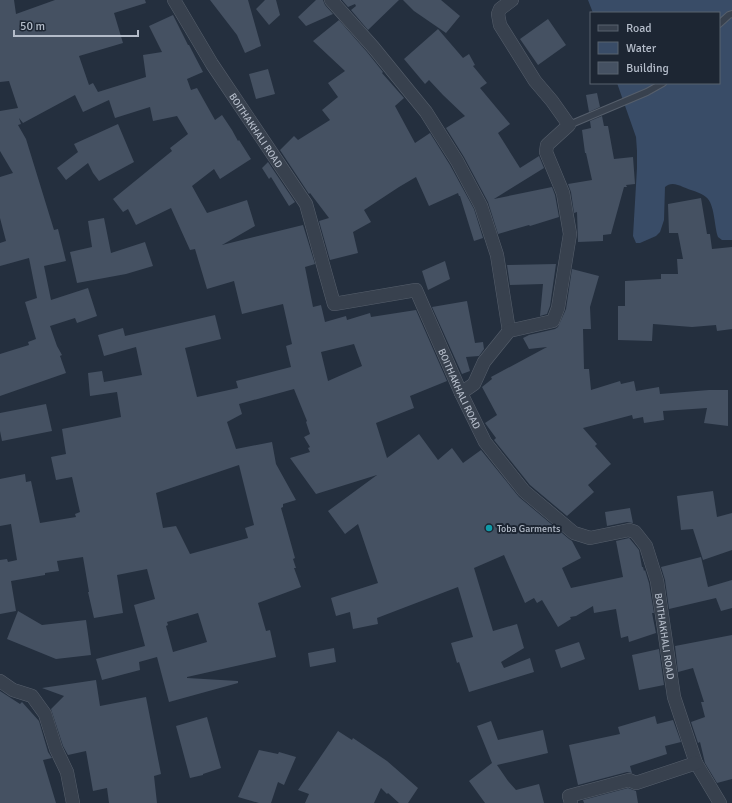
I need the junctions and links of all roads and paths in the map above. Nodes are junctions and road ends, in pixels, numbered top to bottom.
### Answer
1 (174, 0) edge
2 (331, 0) edge
3 (512, 0) edge
4 (732, 14) edge
5 (720, 23) edge
6 (661, 84) edge
7 (569, 125) junction
8 (509, 331) junction
9 (461, 394) junction
10 (0, 681) edge
11 (696, 763) junction
12 (73, 803) edge
13 (571, 803) edge
14 (720, 803) edge

1 - 9 street, BOITHAKHALI ROAD
2 - 8 street
3 - 7 street
4 - 5 lane
6 - 7 lane
7 - 8 street
8 - 9 street
9 - 11 street, BOITHAKHALI ROAD
10 - 12 street
11 - 13 street
11 - 14 street, BOITHAKHALI ROAD

